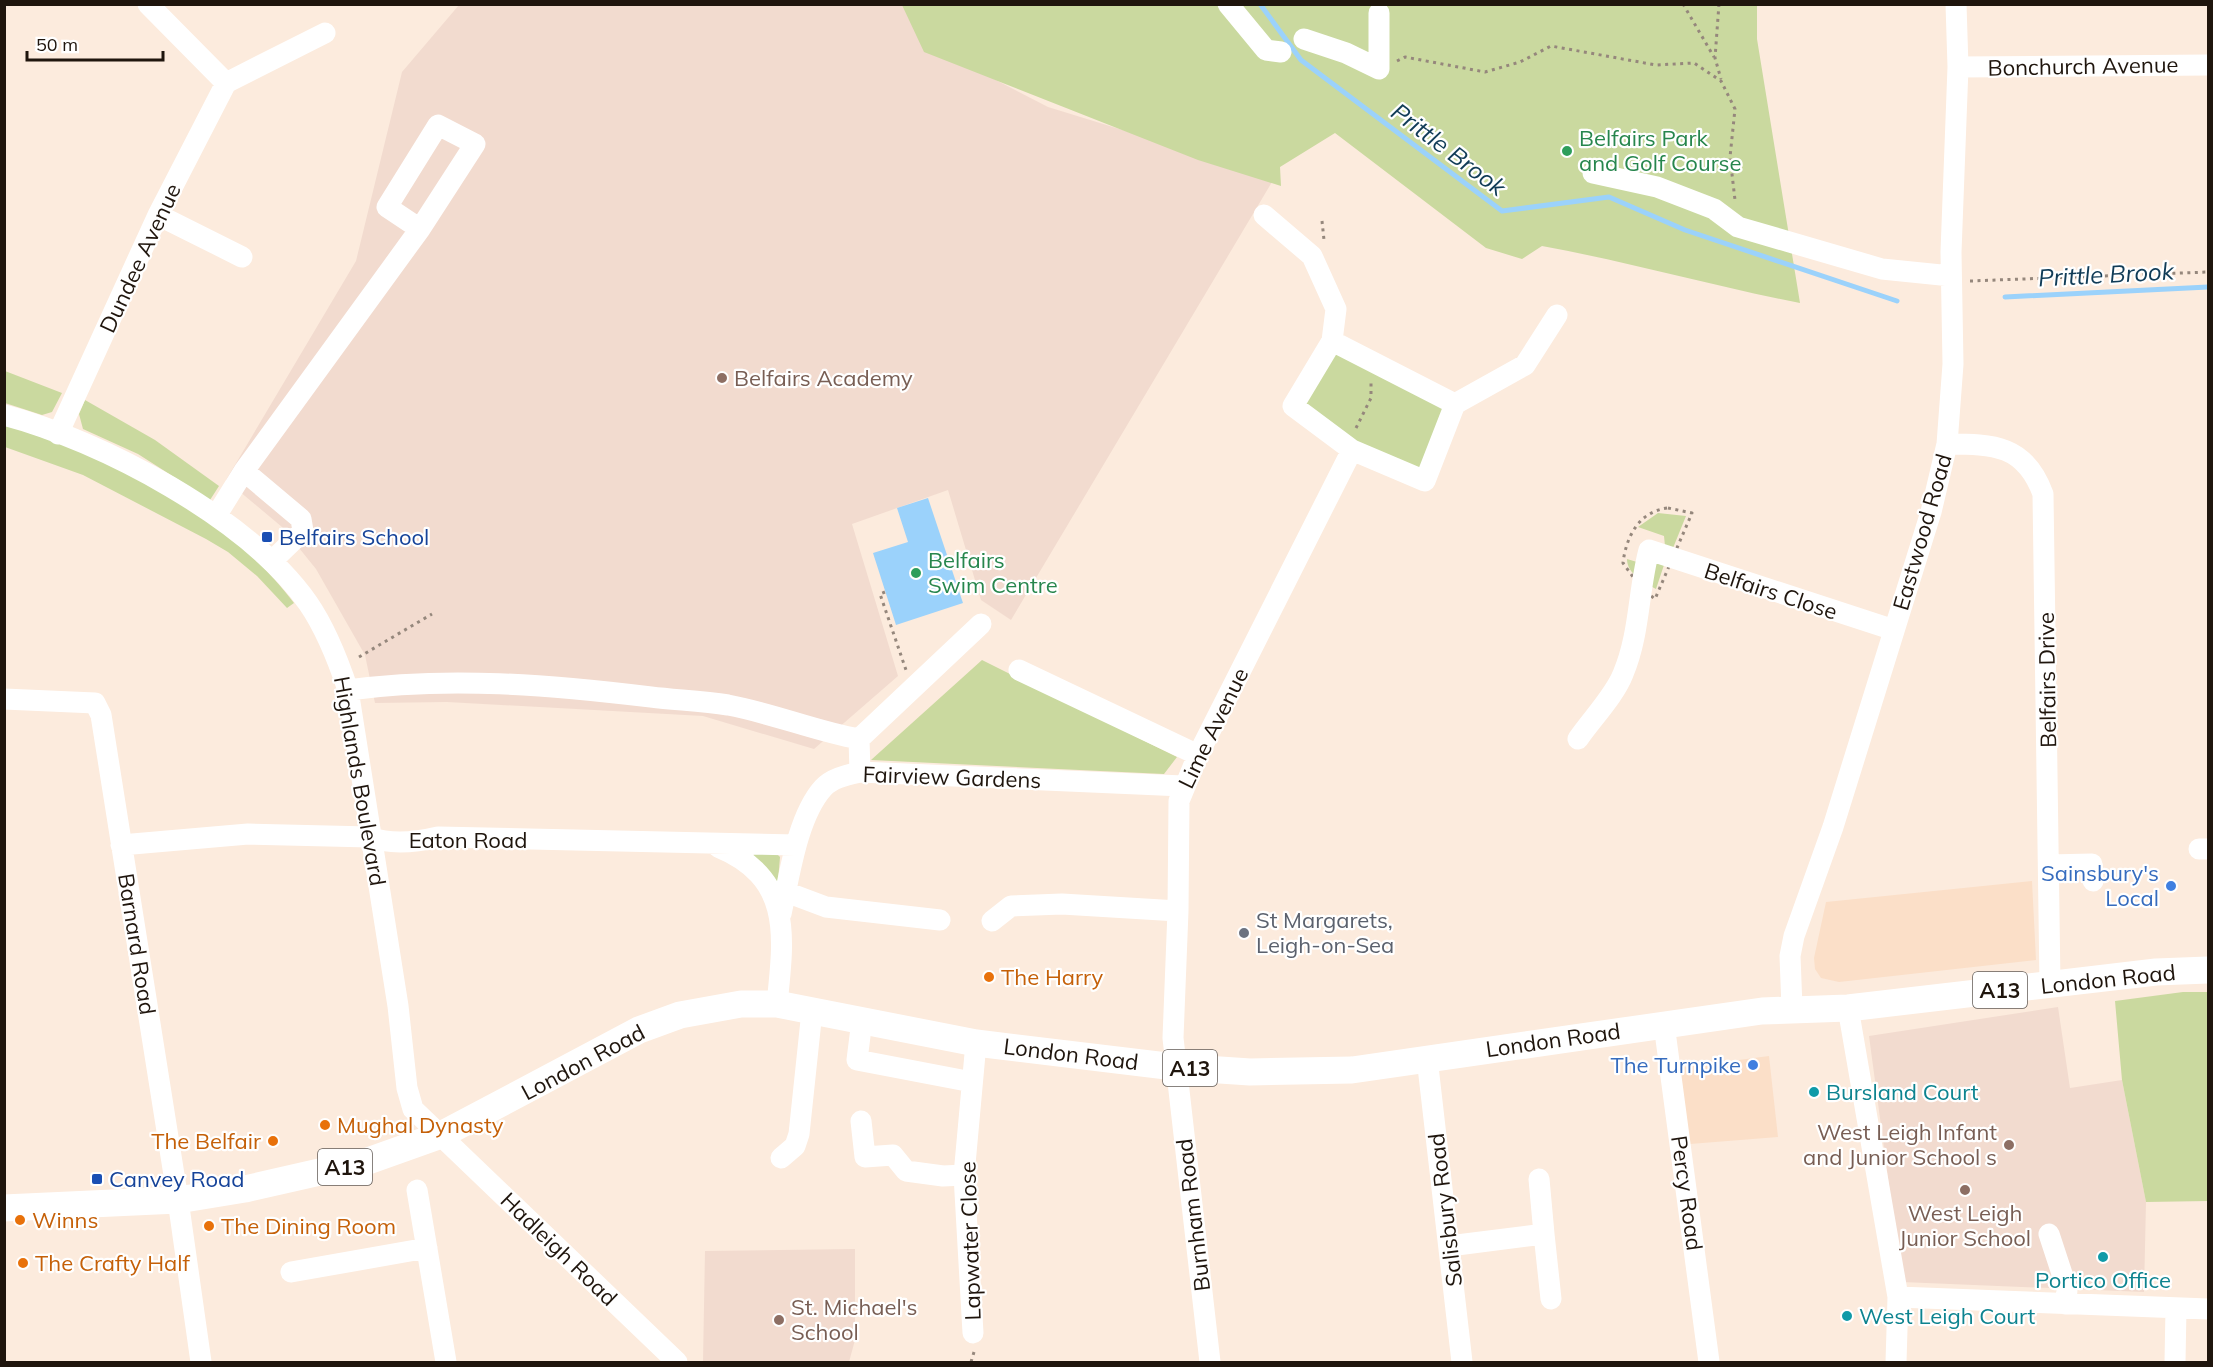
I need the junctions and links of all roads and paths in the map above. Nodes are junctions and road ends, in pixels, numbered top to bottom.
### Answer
1 (148, 4) edge
2 (1228, 4) edge
3 (1683, 4) edge
4 (1719, 4) edge
5 (1956, 4) edge
6 (1379, 13) dead end
7 (325, 33) dead end
8 (1304, 39) dead end
9 (1281, 52) dead end
10 (1715, 58) junction
11 (2208, 65) edge
12 (1958, 67) junction
13 (1379, 69) junction
14 (1721, 81) junction
15 (226, 83) junction
16 (1593, 173) dead end
17 (158, 215) junction
18 (1264, 215) dead end
19 (1738, 227) junction
20 (420, 229) junction
21 (242, 257) dead end
22 (2208, 272) edge
23 (1959, 274) junction
24 (1557, 315) dead end
25 (1332, 341) junction
26 (1371, 361) junction
27 (1455, 404) junction
28 (4, 415) edge
29 (58, 434) junction
30 (1947, 444) junction
31 (1348, 448) junction
32 (244, 471) junction
33 (216, 516) junction
34 (273, 561) junction
35 (885, 592) dead end
36 (432, 614) dead end
37 (981, 624) dead end
38 (1894, 630) junction
39 (359, 657) dead end
40 (1019, 670) dead end
41 (912, 689) junction
42 (348, 690) junction
43 (4, 699) edge
44 (1578, 739) dead end
45 (860, 740) junction
46 (1198, 755) junction
47 (860, 772) junction
48 (1183, 786) junction
49 (370, 837) junction
50 (710, 844) junction
51 (121, 845) junction
52 (796, 845) junction
53 (2049, 865) junction
54 (2093, 881) dead end
55 (786, 892) junction
56 (1178, 911) junction
57 (781, 914) junction
58 (940, 920) dead end
59 (992, 921) dead end
60 (2208, 969) edge
61 (2050, 984) junction
62 (777, 1004) junction
63 (1792, 1008) junction
64 (1848, 1008) junction
65 (812, 1011) junction
66 (862, 1020) junction
67 (1664, 1024) junction
68 (976, 1043) junction
69 (1427, 1058) junction
70 (1175, 1068) junction
71 (972, 1082) junction
72 (861, 1121) dead end
73 (441, 1135) junction
74 (781, 1158) dead end
75 (964, 1175) junction
76 (1539, 1179) dead end
77 (417, 1190) dead end
78 (178, 1200) junction
79 (4, 1208) edge
80 (1544, 1234) junction
81 (2049, 1234) dead end
82 (1449, 1246) junction
83 (427, 1248) junction
84 (291, 1272) dead end
85 (1899, 1298) junction
86 (1551, 1299) dead end
87 (2066, 1304) junction
88 (2176, 1308) junction
89 (2208, 1309) edge
90 (973, 1333) dead end
91 (201, 1362) edge
92 (446, 1362) edge
93 (677, 1362) edge
94 (1210, 1362) edge
95 (1462, 1362) edge
96 (1709, 1362) edge
97 (1896, 1362) edge
98 (2175, 1362) edge

1 - 15 street
2 - 9 street
3 - 10 path
4 - 10 path
5 - 12 street, Eastwood Road
6 - 13 street
7 - 15 street
8 - 13 street
10 - 14 path
11 - 12 street, Bonchurch Avenue
12 - 23 street, Eastwood Road
13 - 14 path
14 - 19 path
15 - 17 street, Dundee Avenue
16 - 19 street
17 - 21 street
17 - 29 street, Dundee Avenue
18 - 25 street
19 - 23 street
20 - 20 street
20 - 32 street
22 - 23 path
23 - 30 street, Eastwood Road
24 - 27 street
25 - 26 street
25 - 31 street
26 - 27 street
26 - 31 path
27 - 31 street
28 - 29 street, Highlands Boulevard
29 - 33 street, Highlands Boulevard
30 - 38 street, Eastwood Road
30 - 53 street, Belfairs Drive
31 - 46 street, Lime Avenue
32 - 33 street
32 - 34 street
33 - 34 street, Highlands Boulevard
34 - 42 street, Highlands Boulevard
35 - 41 path
36 - 39 path
37 - 41 street
38 - 44 street, Belfairs Close
38 - 63 street, Eastwood Road
40 - 46 street
41 - 45 street
42 - 45 street
42 - 49 street, Highlands Boulevard
43 - 51 street, Barnard Road
45 - 47 street
46 - 48 street, Lime Avenue
47 - 48 street, Fairview Gardens
47 - 52 street, Fairview Gardens
48 - 56 street, Lime Avenue
49 - 50 street, Eaton Road
49 - 51 street, Eaton Road
49 - 73 street, Highlands Boulevard
50 - 52 street, Eaton Road
50 - 57 street, Eaton Road
51 - 78 street, Barnard Road
52 - 55 street, Fairview Gardens
53 - 54 street
53 - 61 street, Belfairs Drive
55 - 57 street, Fairview Gardens
55 - 58 street
56 - 59 street
56 - 70 street, Lime Avenue
57 - 62 street, Eaton Road
60 - 61 main road, London Road / A13
61 - 64 main road, London Road / A13
62 - 65 main road, London Road / A13
62 - 73 main road, London Road / A13
63 - 64 main road, London Road / A13
63 - 67 main road, London Road / A13
64 - 85 street
65 - 66 main road, London Road / A13
65 - 74 street
66 - 68 main road, London Road / A13
66 - 71 street
67 - 69 main road, London Road / A13
67 - 96 street, Percy Road
68 - 70 main road, London Road / A13
68 - 71 street, Lapwater Close
69 - 70 main road, London Road / A13
69 - 82 street, Salisbury Road
70 - 94 street, Burnham Road
71 - 75 street, Lapwater Close
72 - 75 street
73 - 78 main road, London Road / A13
73 - 93 street, Hadleigh Road
75 - 90 street, Lapwater Close
76 - 80 street
77 - 83 street
78 - 79 main road, London Road / A13
78 - 91 street, Barnard Road
80 - 82 street
80 - 86 street
81 - 87 street
82 - 95 street, Salisbury Road
83 - 84 street
83 - 92 street
85 - 87 street
85 - 97 street
87 - 88 street
88 - 89 street
88 - 98 street

